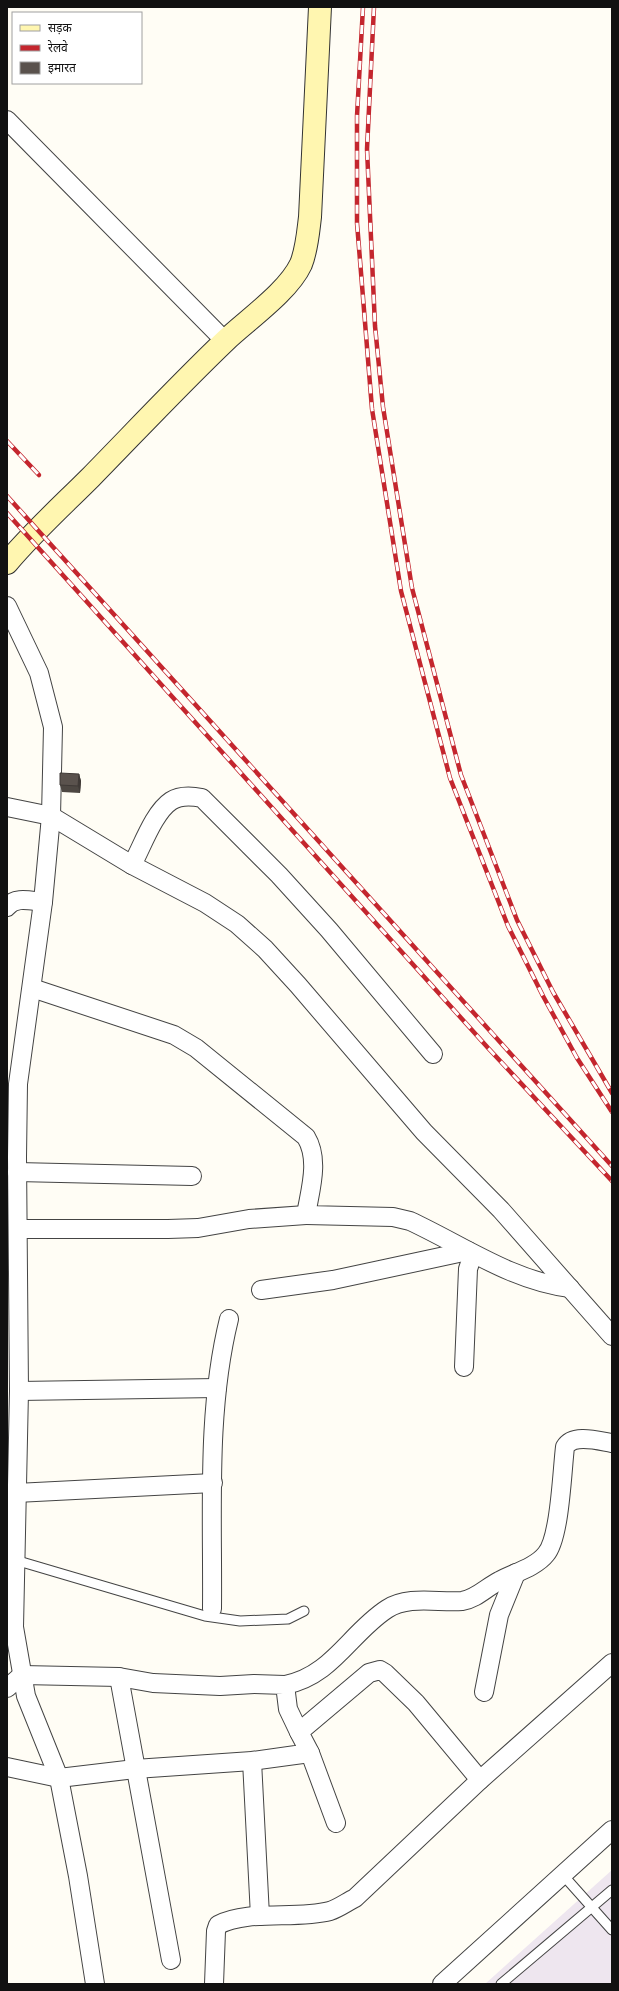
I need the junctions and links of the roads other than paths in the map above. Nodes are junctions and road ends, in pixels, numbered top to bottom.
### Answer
1 (320, 7) edge
2 (7, 120) edge
3 (225, 341) junction
4 (7, 563) edge
5 (7, 606) edge
6 (7, 807) edge
7 (51, 816) junction
8 (132, 865) junction
9 (43, 902) junction
10 (7, 907) edge
11 (32, 988) junction
12 (433, 1054) dead end
13 (14, 1162) edge
14 (192, 1176) dead end
15 (306, 1215) junction
16 (18, 1229) junction
17 (471, 1252) junction
18 (570, 1288) junction
19 (261, 1290) dead end
20 (229, 1319) dead end
21 (612, 1336) edge
22 (464, 1367) dead end
23 (217, 1388) junction
24 (19, 1391) junction
25 (612, 1443) edge
26 (213, 1483) junction
27 (16, 1493) junction
28 (15, 1560) junction
29 (516, 1572) junction
30 (212, 1609) dead end
31 (304, 1611) dead end
32 (612, 1664) edge
33 (22, 1675) junction
34 (119, 1677) junction
35 (285, 1686) junction
36 (7, 1688) edge
37 (484, 1692) dead end
38 (299, 1732) junction
39 (310, 1753) junction
40 (252, 1761) junction
41 (7, 1767) edge
42 (135, 1769) junction
43 (59, 1778) junction
44 (480, 1780) junction
45 (336, 1823) dead end
46 (612, 1830) edge
47 (563, 1875) junction
48 (612, 1890) edge
49 (591, 1908) junction
50 (260, 1916) junction
51 (612, 1930) edge
52 (171, 1960) dead end
53 (94, 1984) edge
54 (214, 1984) edge
55 (442, 1984) edge
56 (501, 1984) edge

1 - 3 street
2 - 3 street
3 - 4 street
5 - 7 street
6 - 7 street
7 - 8 street
7 - 9 street
8 - 12 street
8 - 18 street
9 - 10 street
9 - 11 street
11 - 13 street
11 - 15 street
13 - 14 street
13 - 16 street
15 - 16 street
15 - 17 street
16 - 24 street
17 - 18 street
17 - 19 street
17 - 22 street
18 - 21 street
20 - 23 street
23 - 24 street
23 - 26 street
24 - 27 street
25 - 29 street
26 - 27 street
26 - 30 street
27 - 28 street
28 - 31 lane
28 - 33 street
29 - 35 street
29 - 37 street
32 - 44 street
33 - 34 street
33 - 36 street
33 - 43 street
34 - 35 street
34 - 42 street
35 - 38 street
38 - 39 street
38 - 44 street
39 - 40 street
39 - 45 street
40 - 42 street
40 - 50 street
41 - 43 street
42 - 43 street
42 - 52 street
43 - 53 street
44 - 50 street
46 - 47 street
47 - 49 lane
47 - 55 street
48 - 49 lane
49 - 51 lane
49 - 56 lane
50 - 54 street

